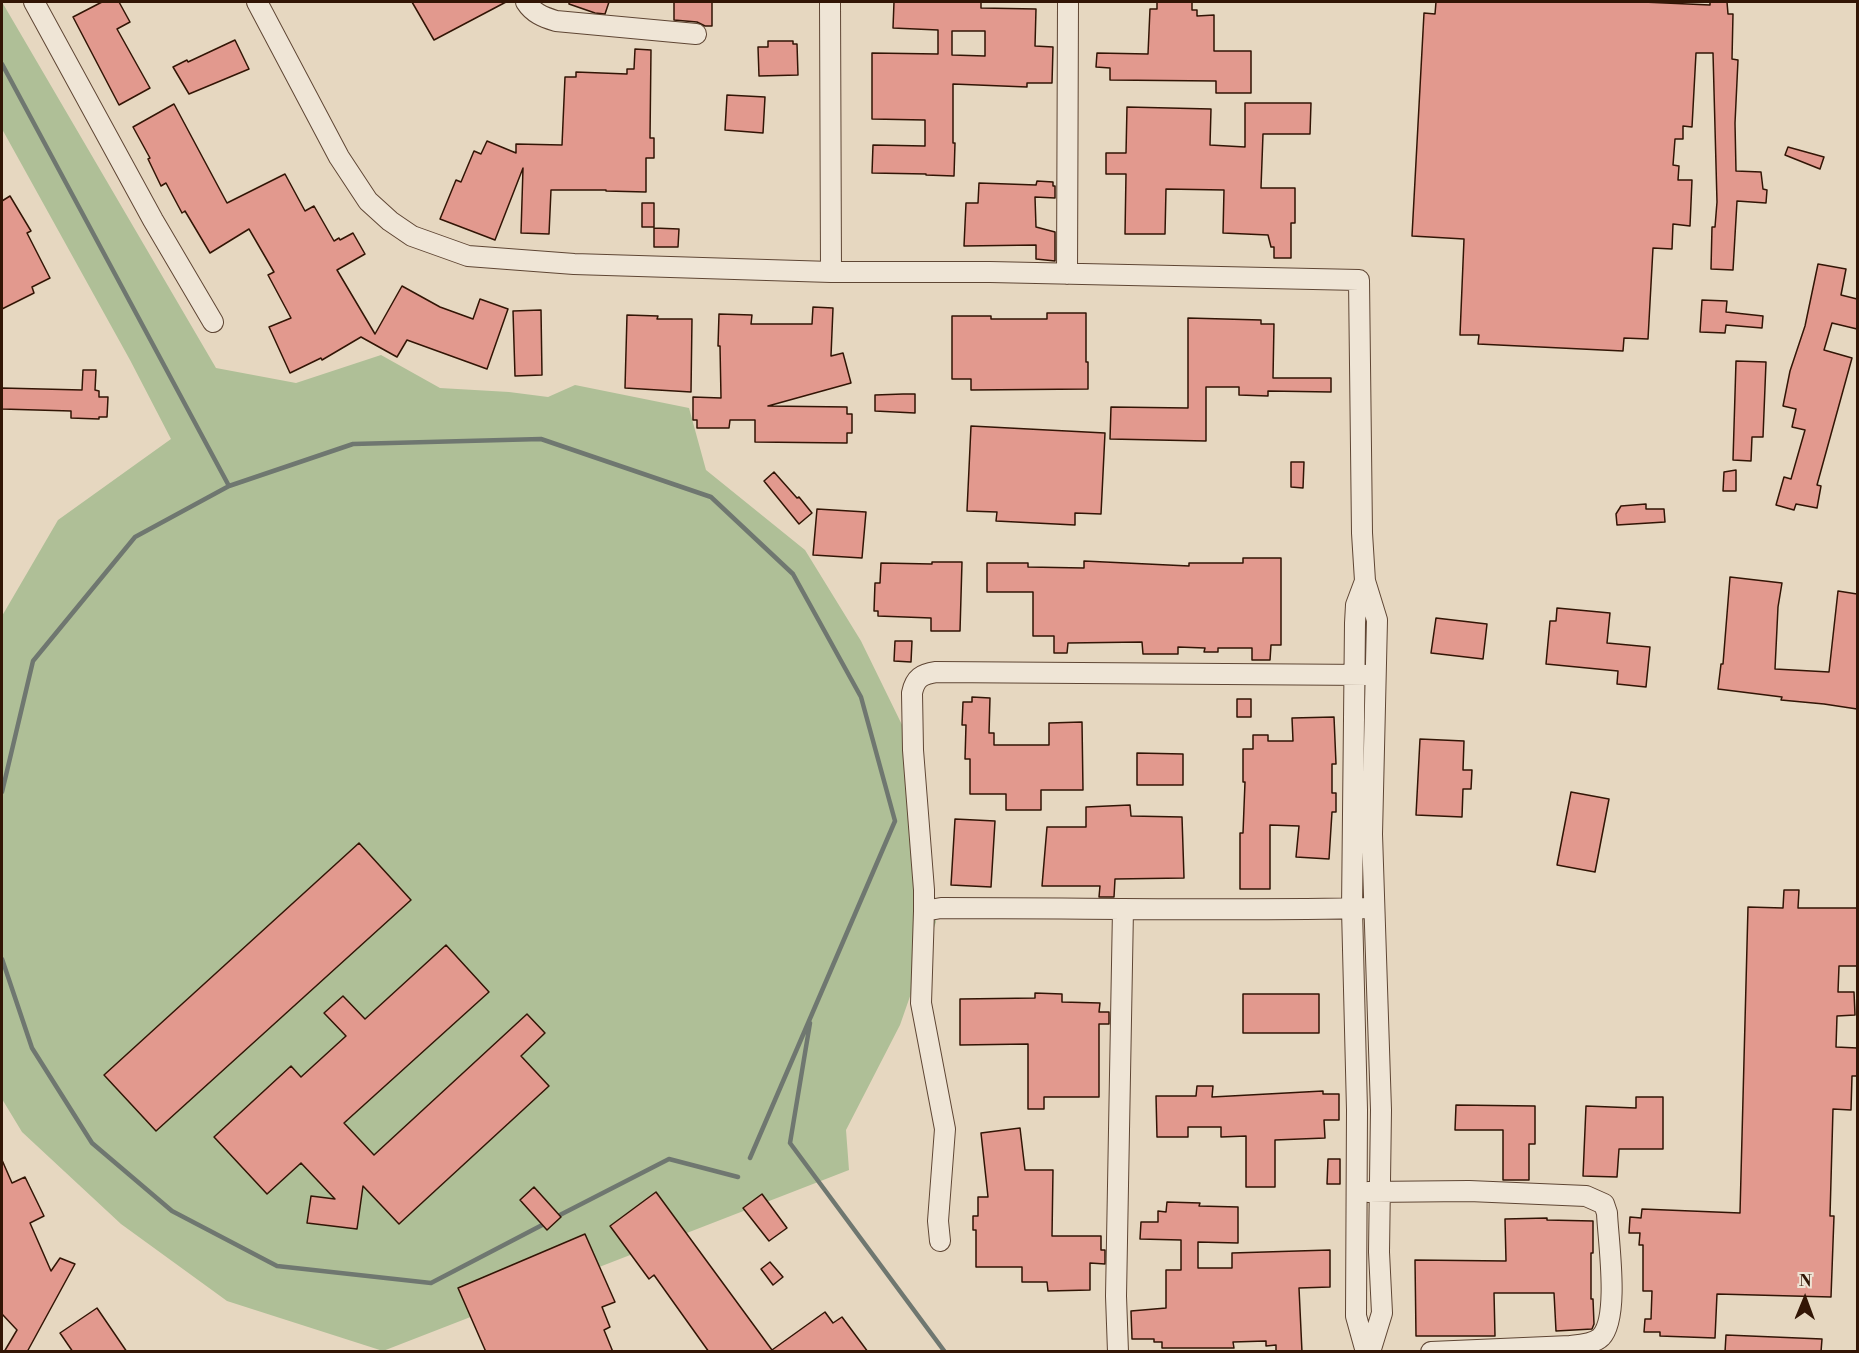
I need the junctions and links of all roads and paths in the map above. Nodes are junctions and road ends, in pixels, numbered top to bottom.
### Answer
1 (34, 2) edge
2 (257, 2) edge
3 (526, 2) edge
4 (830, 2) edge
5 (1068, 2) edge
6 (696, 34) dead end
7 (831, 272) junction
8 (1067, 274) junction
9 (213, 322) dead end
10 (1365, 581) junction
11 (1355, 675) junction
12 (1376, 675) junction
13 (1373, 908) junction
14 (1124, 909) junction
15 (1352, 909) junction
16 (924, 911) junction
17 (1356, 1192) junction
18 (1379, 1192) junction
19 (940, 1241) dead end
20 (1118, 1352) edge
21 (1368, 1352) edge
22 (1431, 1352) edge

1 - 9 street
2 - 7 street
3 - 6 street
4 - 7 street
5 - 8 street
7 - 8 street
8 - 10 street
10 - 11 street
10 - 12 street
11 - 12 street
11 - 15 street
11 - 16 street
12 - 13 street
13 - 15 street
13 - 18 street
14 - 15 street
14 - 16 street
14 - 20 street
15 - 17 street
16 - 19 street
17 - 18 street
17 - 21 street
18 - 21 street
18 - 22 street

